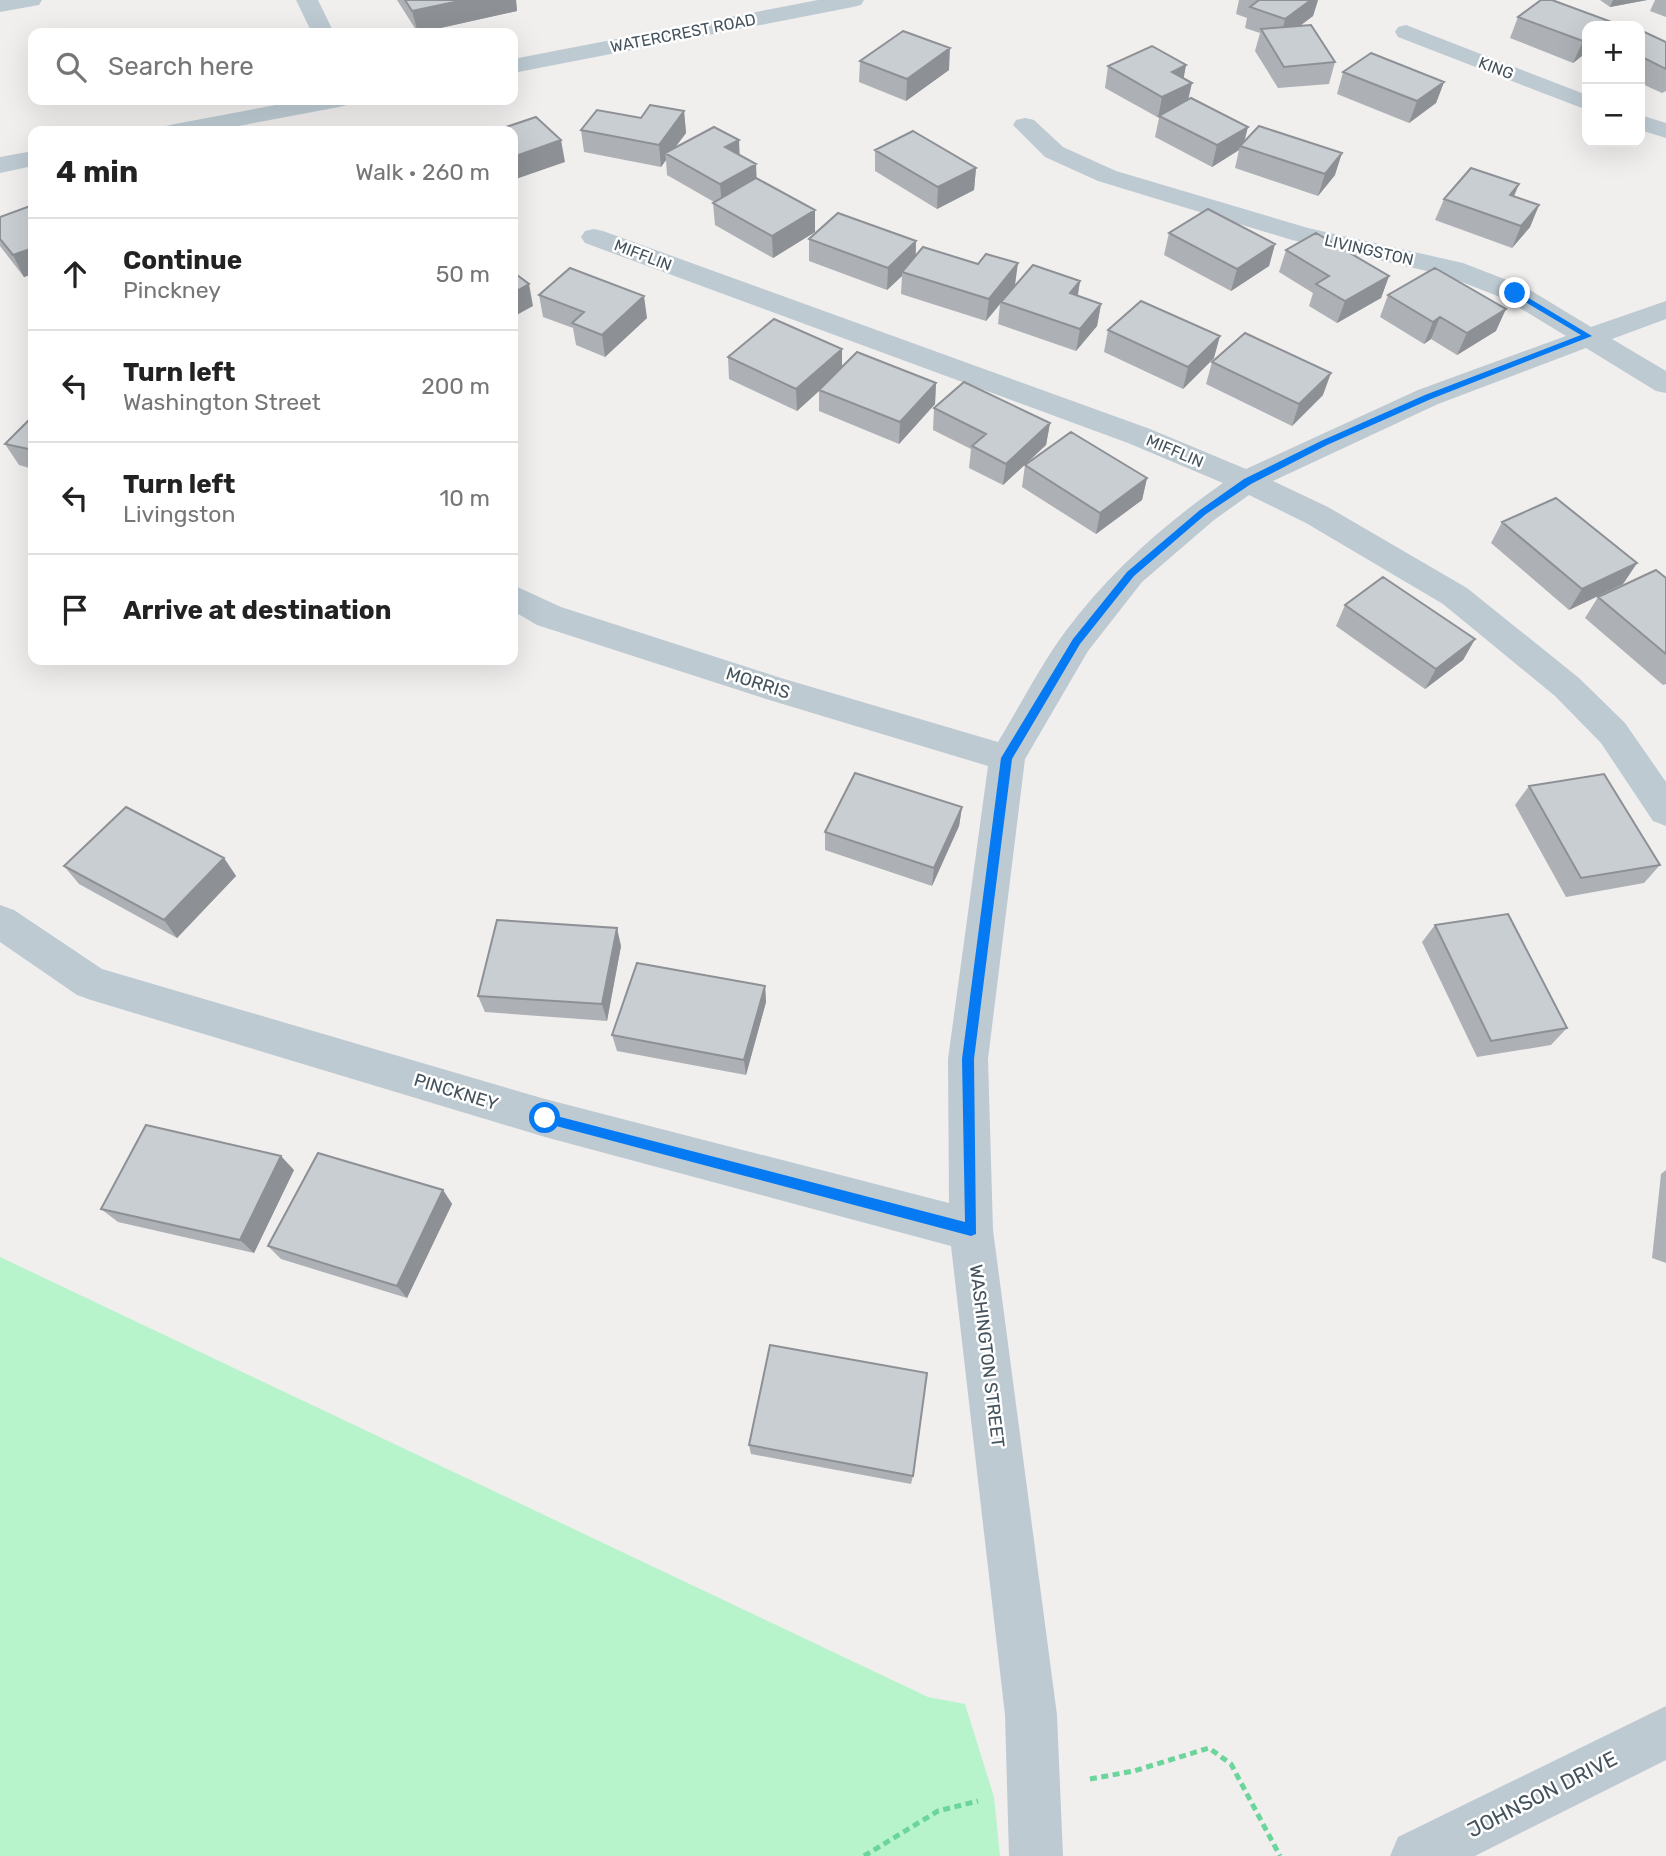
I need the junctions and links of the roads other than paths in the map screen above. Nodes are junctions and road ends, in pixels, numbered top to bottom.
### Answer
1 (30, 0) edge
2 (307, 0) edge
3 (853, 0) edge
4 (0, 5) edge
5 (321, 28) edge
6 (1406, 32) dead end
7 (518, 65) edge
8 (1582, 101) edge
9 (313, 105) edge
10 (1645, 124) edge
11 (1025, 125) dead end
12 (202, 126) edge
13 (1666, 131) edge
14 (28, 160) edge
15 (0, 165) edge
16 (594, 237) dead end
17 (1666, 309) edge
18 (1588, 336) junction
19 (1666, 384) edge
20 (1247, 481) junction
21 (518, 600) edge
22 (1007, 758) junction
23 (1666, 811) edge
24 (0, 921) edge
25 (971, 1230) junction
26 (1666, 1732) edge
27 (1036, 1856) edge
28 (1417, 1856) edge

1 - 4 street
2 - 5 street
3 - 7 street, WATERCREST ROAD
6 - 8 street, KING
9 - 12 street
10 - 13 street
11 - 18 street, LIVINGSTON
14 - 15 street
16 - 20 street, MIFFLIN
17 - 18 street, WASHINGTON STREET
18 - 19 street, LIVINGSTON
18 - 20 street, WASHINGTON STREET
20 - 22 street, WASHINGTON STREET
20 - 23 street, MIFFLIN
21 - 22 street, MORRIS
22 - 25 street, WASHINGTON STREET
24 - 25 street, PINCKNEY
25 - 27 street, WASHINGTON STREET
26 - 28 street, JOHNSON DRIVE

